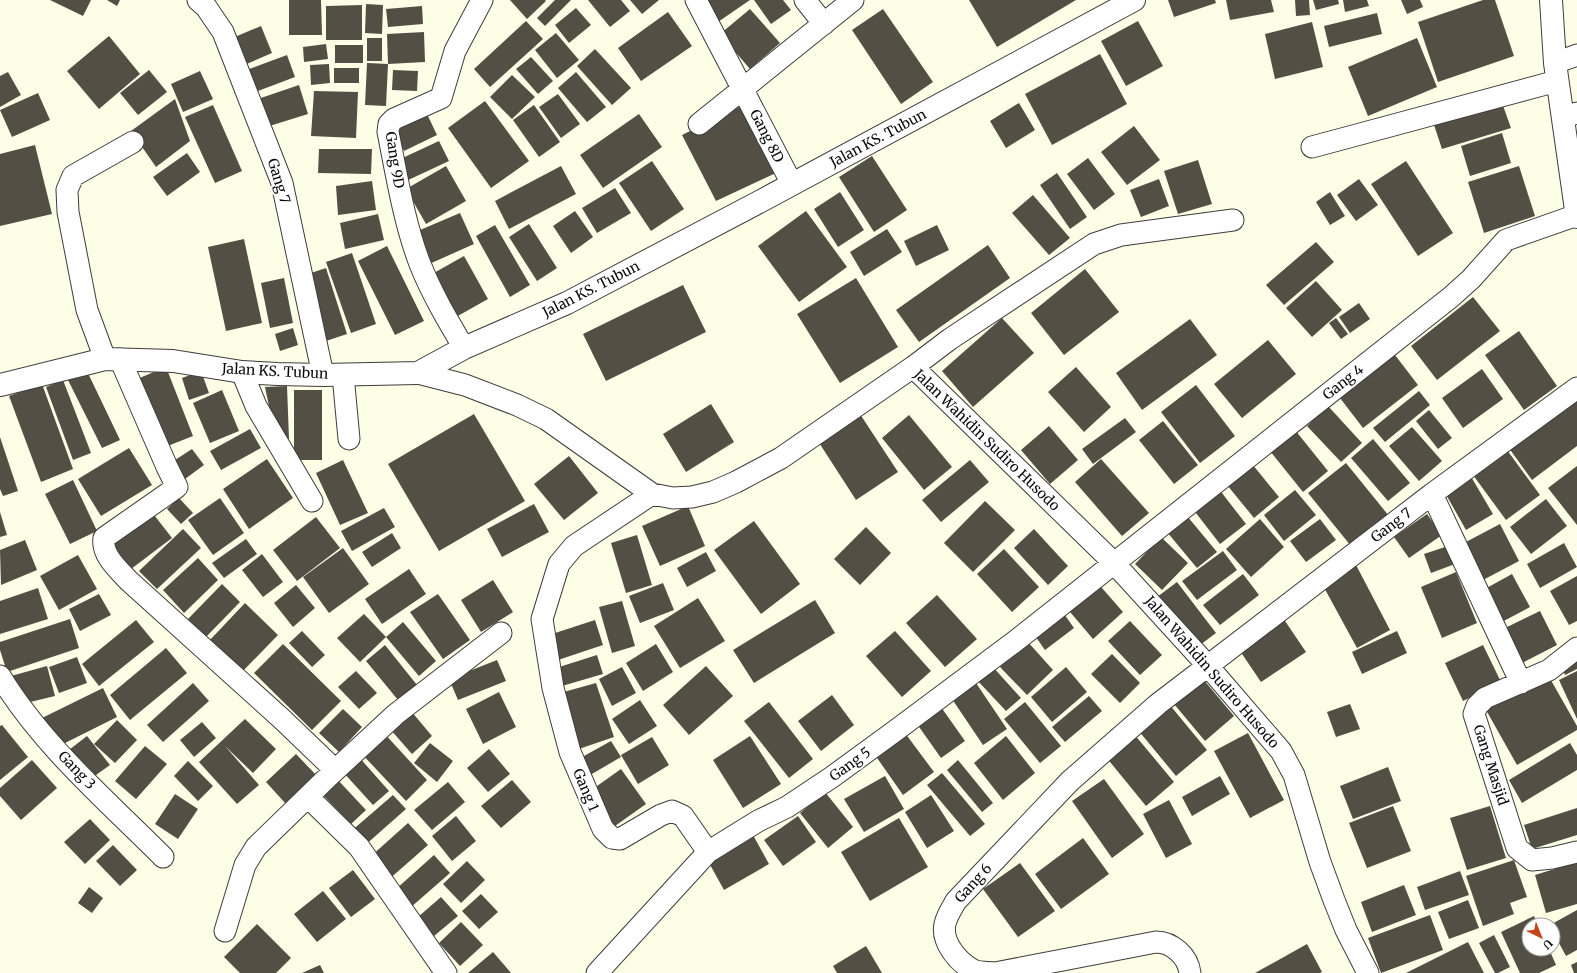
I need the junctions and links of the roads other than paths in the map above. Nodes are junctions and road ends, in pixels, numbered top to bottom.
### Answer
1 (198, 0) edge
2 (482, 0) edge
3 (696, 0) edge
4 (805, 0) edge
5 (853, 0) edge
6 (1551, 0) edge
7 (1120, 3) edge
8 (824, 24) junction
9 (1577, 55) edge
10 (1556, 72) junction
11 (742, 88) junction
12 (1570, 115) edge
13 (699, 124) dead end
14 (133, 142) dead end
15 (1312, 147) dead end
16 (792, 184) junction
17 (1577, 216) edge
18 (1233, 220) dead end
19 (464, 348) junction
20 (112, 359) junction
21 (913, 367) junction
22 (242, 372) junction
23 (418, 373) junction
24 (333, 375) junction
25 (0, 385) edge
26 (1577, 388) edge
27 (349, 439) dead end
28 (652, 494) junction
29 (1432, 494) junction
30 (312, 501) dead end
31 (1113, 562) junction
32 (501, 633) dead end
33 (1577, 648) edge
34 (1207, 665) junction
35 (0, 676) edge
36 (1521, 683) junction
37 (335, 770) junction
38 (308, 797) junction
39 (708, 852) junction
40 (1577, 852) edge
41 (163, 857) dead end
42 (225, 931) dead end
43 (446, 973) edge
44 (597, 973) edge
45 (1190, 973) edge
46 (1368, 973) edge

1 - 24 street, Gang 7
2 - 19 street, Gang 9D
3 - 11 street, Gang 8D
4 - 8 street
5 - 8 street
6 - 10 street
7 - 16 street, Jalan KS. Tubun
8 - 11 street
9 - 10 street
10 - 12 street
10 - 15 street
11 - 13 street
11 - 16 street, Gang 8D
12 - 17 street
14 - 20 street
16 - 19 street, Jalan KS. Tubun
17 - 31 street, Gang 4
18 - 21 street
19 - 23 street, Jalan KS. Tubun
20 - 22 street, Jalan KS. Tubun
20 - 25 street, Jalan KS. Tubun
20 - 37 street
21 - 28 street, Jalan Wahidin Sudiro Husodo
21 - 31 street, Jalan Wahidin Sudiro Husodo
22 - 24 street, Jalan KS. Tubun
22 - 30 street
23 - 24 street, Jalan KS. Tubun
23 - 28 street, Jalan Wahidin Sudiro Husodo
24 - 27 street, Gang 7
26 - 29 street, Gang 7
28 - 39 street, Gang 1
29 - 34 street, Gang 7
29 - 36 street
31 - 34 street, Jalan Wahidin Sudiro Husodo
31 - 39 street, Gang 5
32 - 37 street
33 - 36 street, Gang Masjid
34 - 45 street, Gang 6
34 - 46 street, Jalan Wahidin Sudiro Husodo
35 - 41 street, Gang 3
36 - 40 street, Gang Masjid
37 - 38 street
38 - 42 street
38 - 43 street
39 - 44 street, Gang 5

